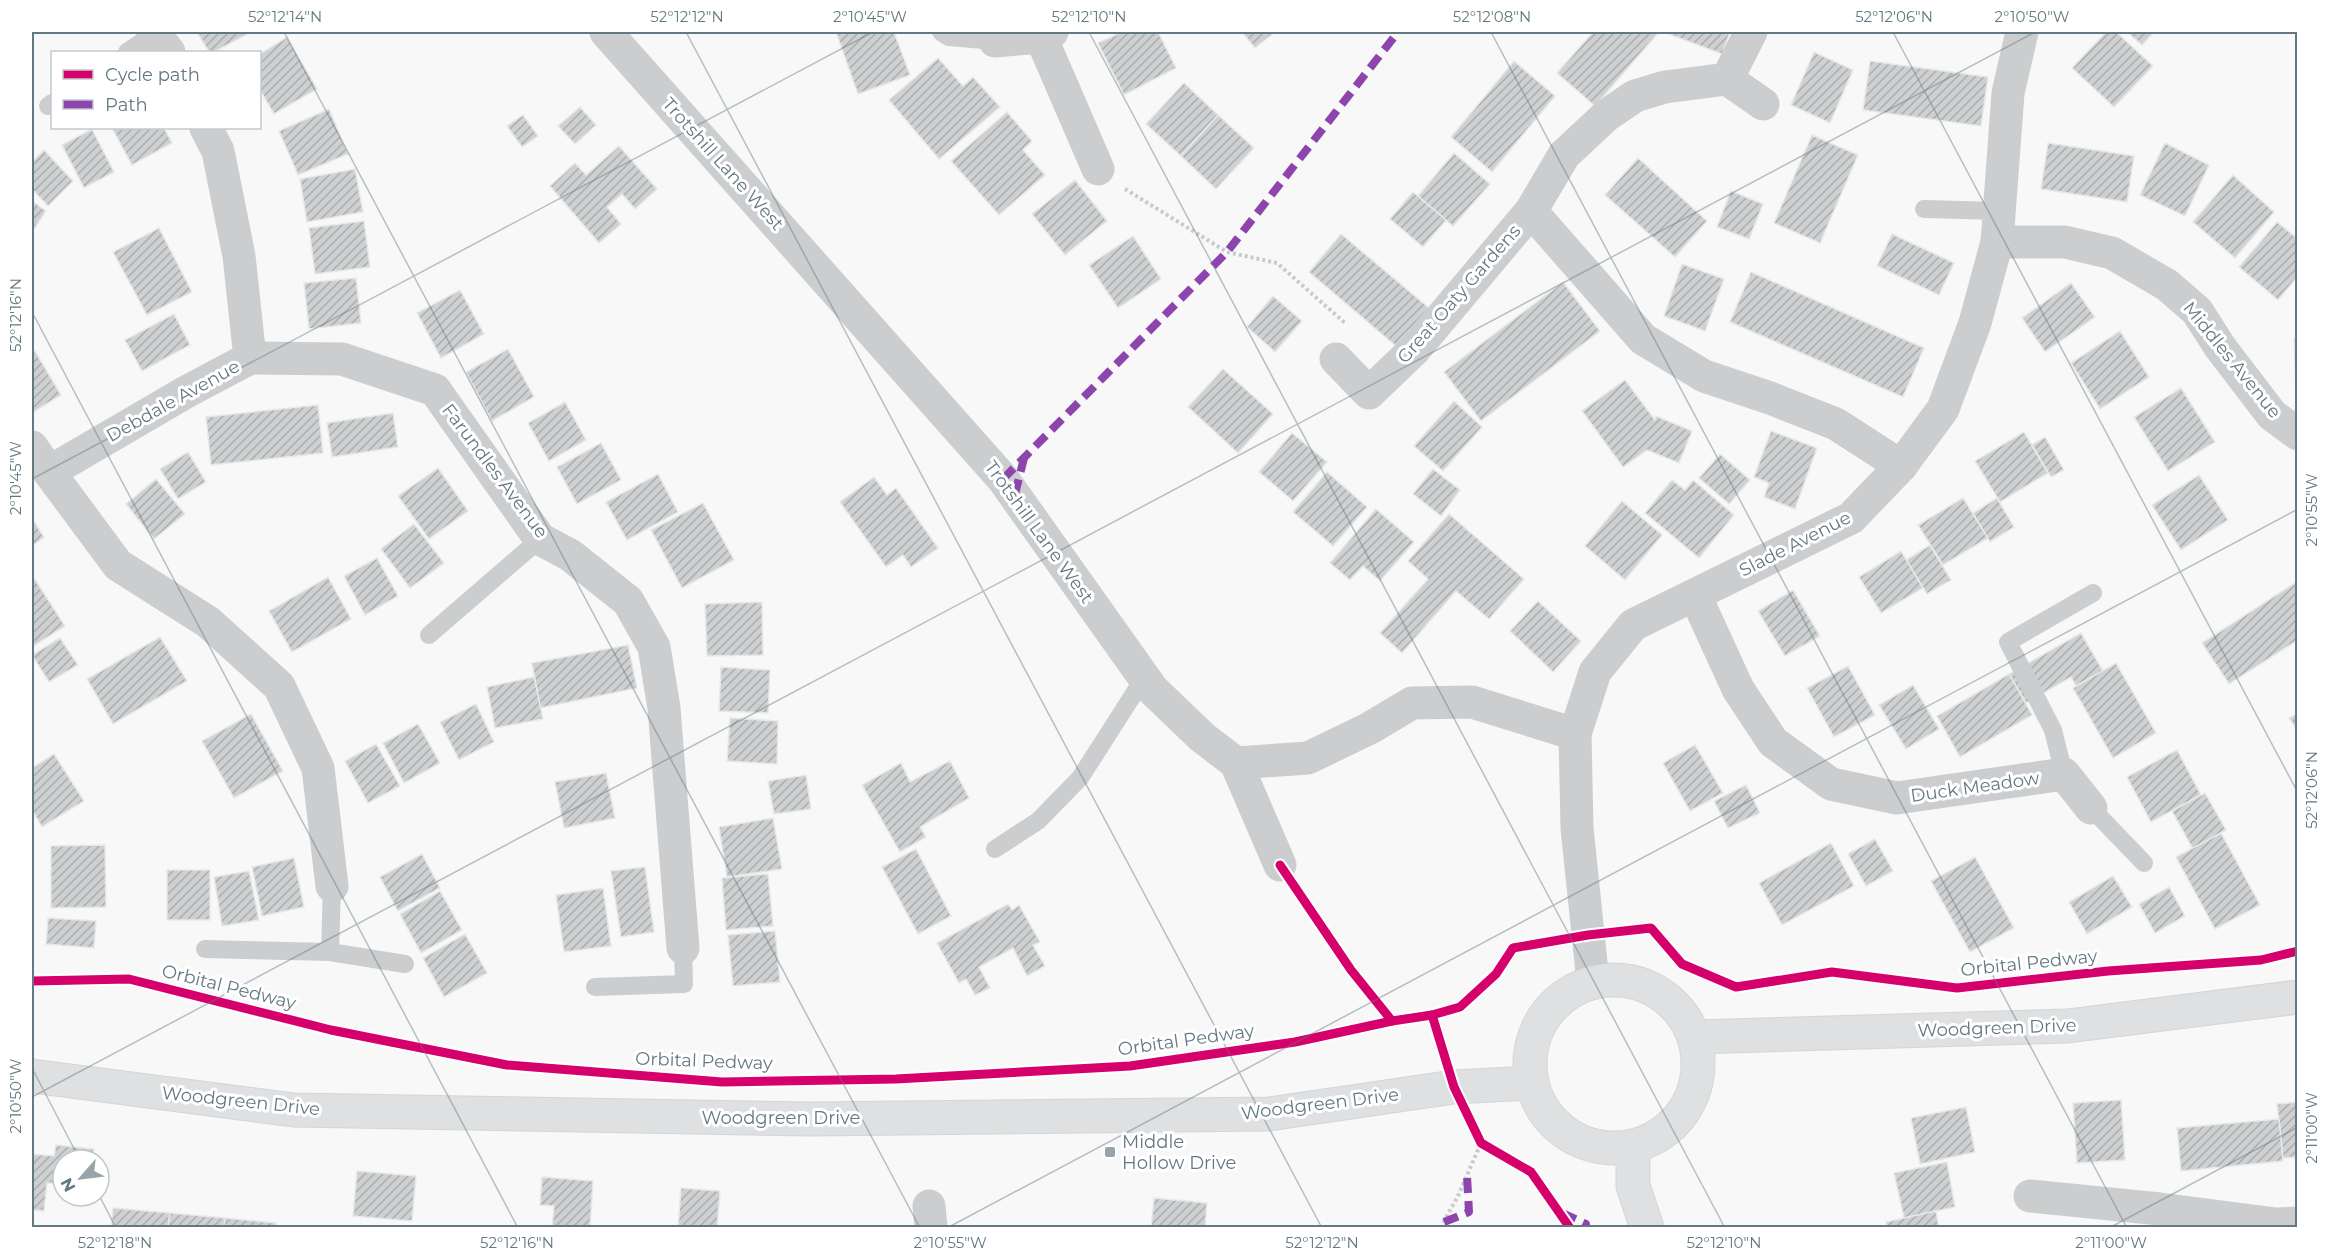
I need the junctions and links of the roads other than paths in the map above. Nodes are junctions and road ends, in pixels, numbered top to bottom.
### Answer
1 (606, 32) edge
2 (941, 32) edge
3 (1751, 32) edge
4 (2022, 32) edge
5 (1046, 34) edge
6 (159, 39) edge
7 (994, 41) joint
8 (129, 51) edge
9 (1727, 79) junction
10 (1763, 104) dead end
11 (207, 129) edge
12 (1098, 169) road end
13 (1924, 209) dead end
14 (1531, 211) junction
15 (1999, 227) junction
16 (250, 358) junction
17 (1336, 359) dead end
18 (2298, 434) edge
19 (40, 459) edge
20 (1901, 466) junction
21 (540, 539) junction
22 (2093, 593) dead end
23 (1695, 595) junction
24 (429, 635) dead end
25 (1144, 678) junction
26 (1575, 734) junction
27 (1236, 763) junction
28 (2064, 774) junction
29 (2091, 808) joint
30 (995, 849) dead end
31 (2144, 863) dead end
32 (1280, 865) dead end
33 (332, 886) joint
34 (683, 948) joint
35 (205, 949) dead end
36 (330, 952) junction
37 (405, 964) dead end
38 (1593, 982) junction
39 (595, 987) dead end
40 (2298, 997) edge
41 (1695, 1037) junction
42 (32, 1076) edge
43 (1530, 1083) junction
44 (1634, 1148) junction
45 (2030, 1196) dead end
46 (2298, 1223) edge
47 (1647, 1227) edge

1 - 25 street, Trotshill Lane West
2 - 7 lane
3 - 9 street
4 - 15 street, Slade Avenue
5 - 7 street
5 - 12 street
6 - 8 lane
9 - 10 street
9 - 14 street, Great Oaty Gardens
11 - 16 street, Debdale Avenue
13 - 15 lane
14 - 17 street, Great Oaty Gardens
14 - 20 street, Great Oaty Gardens
15 - 18 street, Middles Avenue
15 - 20 street, Slade Avenue
16 - 19 street, Debdale Avenue
16 - 21 street, Farundles Avenue
19 - 33 street, Debdale Avenue
20 - 23 street, Slade Avenue
21 - 24 lane
21 - 34 street, Farundles Avenue
22 - 28 lane
23 - 26 street, Slade Avenue
23 - 28 street, Duck Meadow
25 - 27 street, Trotshill Lane West
25 - 30 lane
26 - 27 street
26 - 38 street, Slade Avenue
27 - 32 street
28 - 29 street, Duck Meadow
29 - 31 lane
33 - 36 lane
34 - 39 lane
35 - 36 lane
36 - 37 lane
38 - 41 main road
38 - 43 main road
40 - 41 main road, Woodgreen Drive
41 - 44 main road
42 - 43 main road, Woodgreen Drive
43 - 44 main road
44 - 47 main road
45 - 46 street

